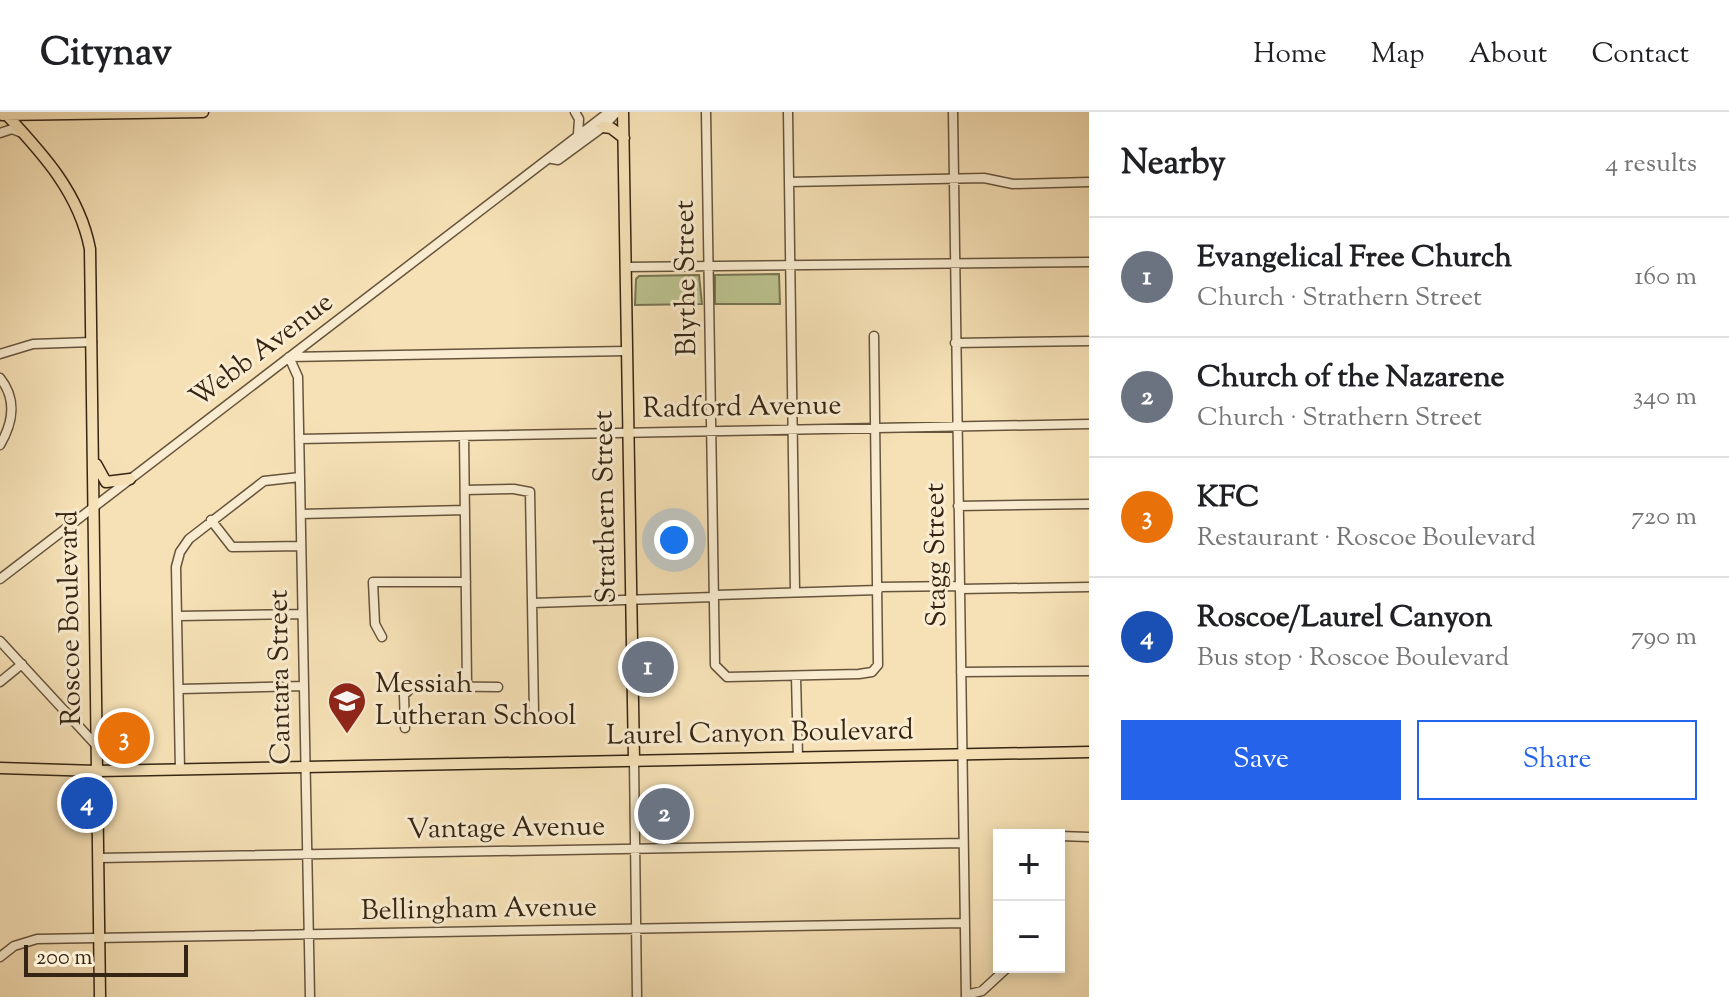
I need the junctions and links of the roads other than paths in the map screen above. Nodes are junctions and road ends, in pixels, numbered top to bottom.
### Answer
1 (203, 112) edge
2 (575, 112) edge
3 (609, 112) edge
4 (617, 112) edge
5 (623, 112) edge
6 (706, 112) edge
7 (788, 112) edge
8 (953, 112) edge
9 (3, 114) edge
10 (603, 127) junction
11 (0, 133) edge
12 (25, 134) junction
13 (578, 134) junction
14 (624, 138) junction
15 (552, 159) junction
16 (954, 179) junction
17 (789, 182) junction
18 (1089, 182) edge
19 (1089, 262) edge
20 (955, 263) junction
21 (790, 265) junction
22 (709, 266) junction
23 (626, 267) junction
24 (874, 336) dead end
25 (316, 338) junction
26 (1089, 341) edge
27 (92, 342) junction
28 (955, 343) junction
29 (627, 351) junction
30 (0, 354) edge
31 (331, 356) junction
32 (289, 357) junction
33 (0, 378) edge
34 (1089, 424) edge
35 (957, 426) junction
36 (876, 427) junction
37 (793, 429) junction
38 (712, 431) junction
39 (629, 432) junction
40 (464, 436) junction
41 (299, 439) junction
42 (0, 445) edge
43 (93, 458) junction
44 (300, 477) junction
45 (130, 479) junction
46 (465, 490) junction
47 (1089, 504) edge
48 (94, 506) junction
49 (958, 506) junction
50 (465, 510) junction
51 (301, 514) junction
52 (211, 520) junction
53 (301, 546) junction
54 (0, 579) edge
55 (466, 582) junction
56 (1089, 587) edge
57 (960, 588) junction
58 (878, 589) junction
59 (795, 592) junction
60 (715, 596) junction
61 (631, 599) junction
62 (533, 603) junction
63 (302, 614) junction
64 (178, 616) junction
65 (382, 637) dead end
66 (0, 641) edge
67 (22, 664) junction
68 (1089, 671) edge
69 (961, 672) junction
70 (796, 676) junction
71 (0, 682) edge
72 (467, 684) junction
73 (304, 686) junction
74 (498, 687) dead end
75 (180, 689) junction
76 (534, 712) dead end
77 (405, 728) dead end
78 (96, 745) junction
79 (1089, 752) edge
80 (962, 754) junction
81 (798, 758) junction
82 (634, 761) junction
83 (0, 768) edge
84 (305, 768) junction
85 (180, 770) junction
86 (97, 771) junction
87 (1065, 836) edge
88 (1089, 837) edge
89 (963, 843) junction
90 (635, 849) junction
91 (307, 854) junction
92 (98, 858) junction
93 (964, 923) junction
94 (636, 929) junction
95 (309, 934) junction
96 (99, 938) junction
97 (0, 957) edge
98 (1002, 973) edge
99 (966, 996) edge
100 (100, 997) edge
101 (310, 997) edge
102 (637, 997) edge

1 - 9 main road
2 - 13 street
3 - 13 street, Webb Avenue
4 - 10 street, Webb Avenue
5 - 14 main road, Strathern Street
6 - 22 street, Blythe Street
7 - 17 street
8 - 16 street, Stagg Street
9 - 12 main road
10 - 14 main road
10 - 15 street, Webb Avenue
11 - 12 street
12 - 27 main road, Roscoe Boulevard
13 - 15 street, Webb Avenue
14 - 23 main road, Strathern Street
15 - 25 street, Webb Avenue
16 - 17 street
16 - 18 street
16 - 20 street, Stagg Street
17 - 21 street
19 - 20 street
20 - 21 street
20 - 28 street, Stagg Street
21 - 22 street
21 - 37 street
22 - 23 street
22 - 38 street, Blythe Street
23 - 29 main road, Strathern Street
24 - 36 street
25 - 31 street
25 - 32 street, Webb Avenue
26 - 28 street
27 - 30 street
27 - 43 main road, Roscoe Boulevard
28 - 35 street, Stagg Street
29 - 31 street
29 - 39 main road, Strathern Street
31 - 32 street
32 - 41 street, Cantara Street
32 - 45 street, Webb Avenue
33 - 42 street
34 - 35 street, Radford Avenue
35 - 36 street, Radford Avenue
35 - 49 street, Stagg Street
36 - 37 street, Radford Avenue
36 - 58 street
37 - 38 street, Radford Avenue
37 - 59 street
38 - 39 street, Radford Avenue
38 - 60 street, Blythe Street
39 - 40 street, Radford Avenue
39 - 61 main road, Strathern Street
40 - 41 street, Radford Avenue
40 - 46 street
41 - 44 street, Cantara Street
43 - 45 main road
43 - 48 main road, Roscoe Boulevard
44 - 51 street, Cantara Street
44 - 52 street
45 - 48 street, Webb Avenue
46 - 50 street
46 - 62 street
47 - 49 street
48 - 54 street, Webb Avenue
48 - 78 main road, Roscoe Boulevard
49 - 57 street, Stagg Street
50 - 51 street
50 - 55 street
51 - 53 street, Cantara Street
52 - 53 street
52 - 64 street
53 - 63 street, Cantara Street
55 - 65 street
55 - 72 street
56 - 57 street
57 - 58 street
57 - 69 street, Stagg Street
58 - 59 street
58 - 70 street
59 - 60 street
60 - 61 street
60 - 70 street, Blythe Street
61 - 62 street
61 - 82 main road, Strathern Street
62 - 76 street
63 - 64 street
63 - 73 street, Cantara Street
64 - 75 street
66 - 67 street
67 - 71 street
67 - 78 street
68 - 69 street
69 - 80 street, Stagg Street
70 - 81 street
72 - 74 street
72 - 77 street
73 - 75 street
73 - 84 street, Cantara Street
75 - 85 street
78 - 86 main road, Roscoe Boulevard
79 - 80 main road, Laurel Canyon Boulevard
80 - 81 main road, Laurel Canyon Boulevard
80 - 89 street, Stagg Street
81 - 82 main road, Laurel Canyon Boulevard
82 - 84 main road, Laurel Canyon Boulevard
82 - 90 street, Strathern Street
83 - 86 main road, Laurel Canyon Boulevard
84 - 85 main road, Laurel Canyon Boulevard
84 - 91 street, Cantara Street
85 - 86 main road, Laurel Canyon Boulevard
86 - 92 main road, Roscoe Boulevard
87 - 88 street
89 - 90 street, Vantage Avenue
89 - 93 street, Stagg Street
90 - 91 street, Vantage Avenue
90 - 94 street, Strathern Street
91 - 92 street, Vantage Avenue
91 - 95 street, Cantara Street
92 - 96 main road, Roscoe Boulevard
93 - 94 street, Bellingham Avenue
93 - 99 street, Stagg Street
94 - 95 street, Bellingham Avenue
94 - 102 street, Strathern Street
95 - 96 street, Bellingham Avenue
95 - 101 street, Cantara Street
96 - 97 street, Bellingham Avenue
96 - 100 main road, Roscoe Boulevard
98 - 99 street

